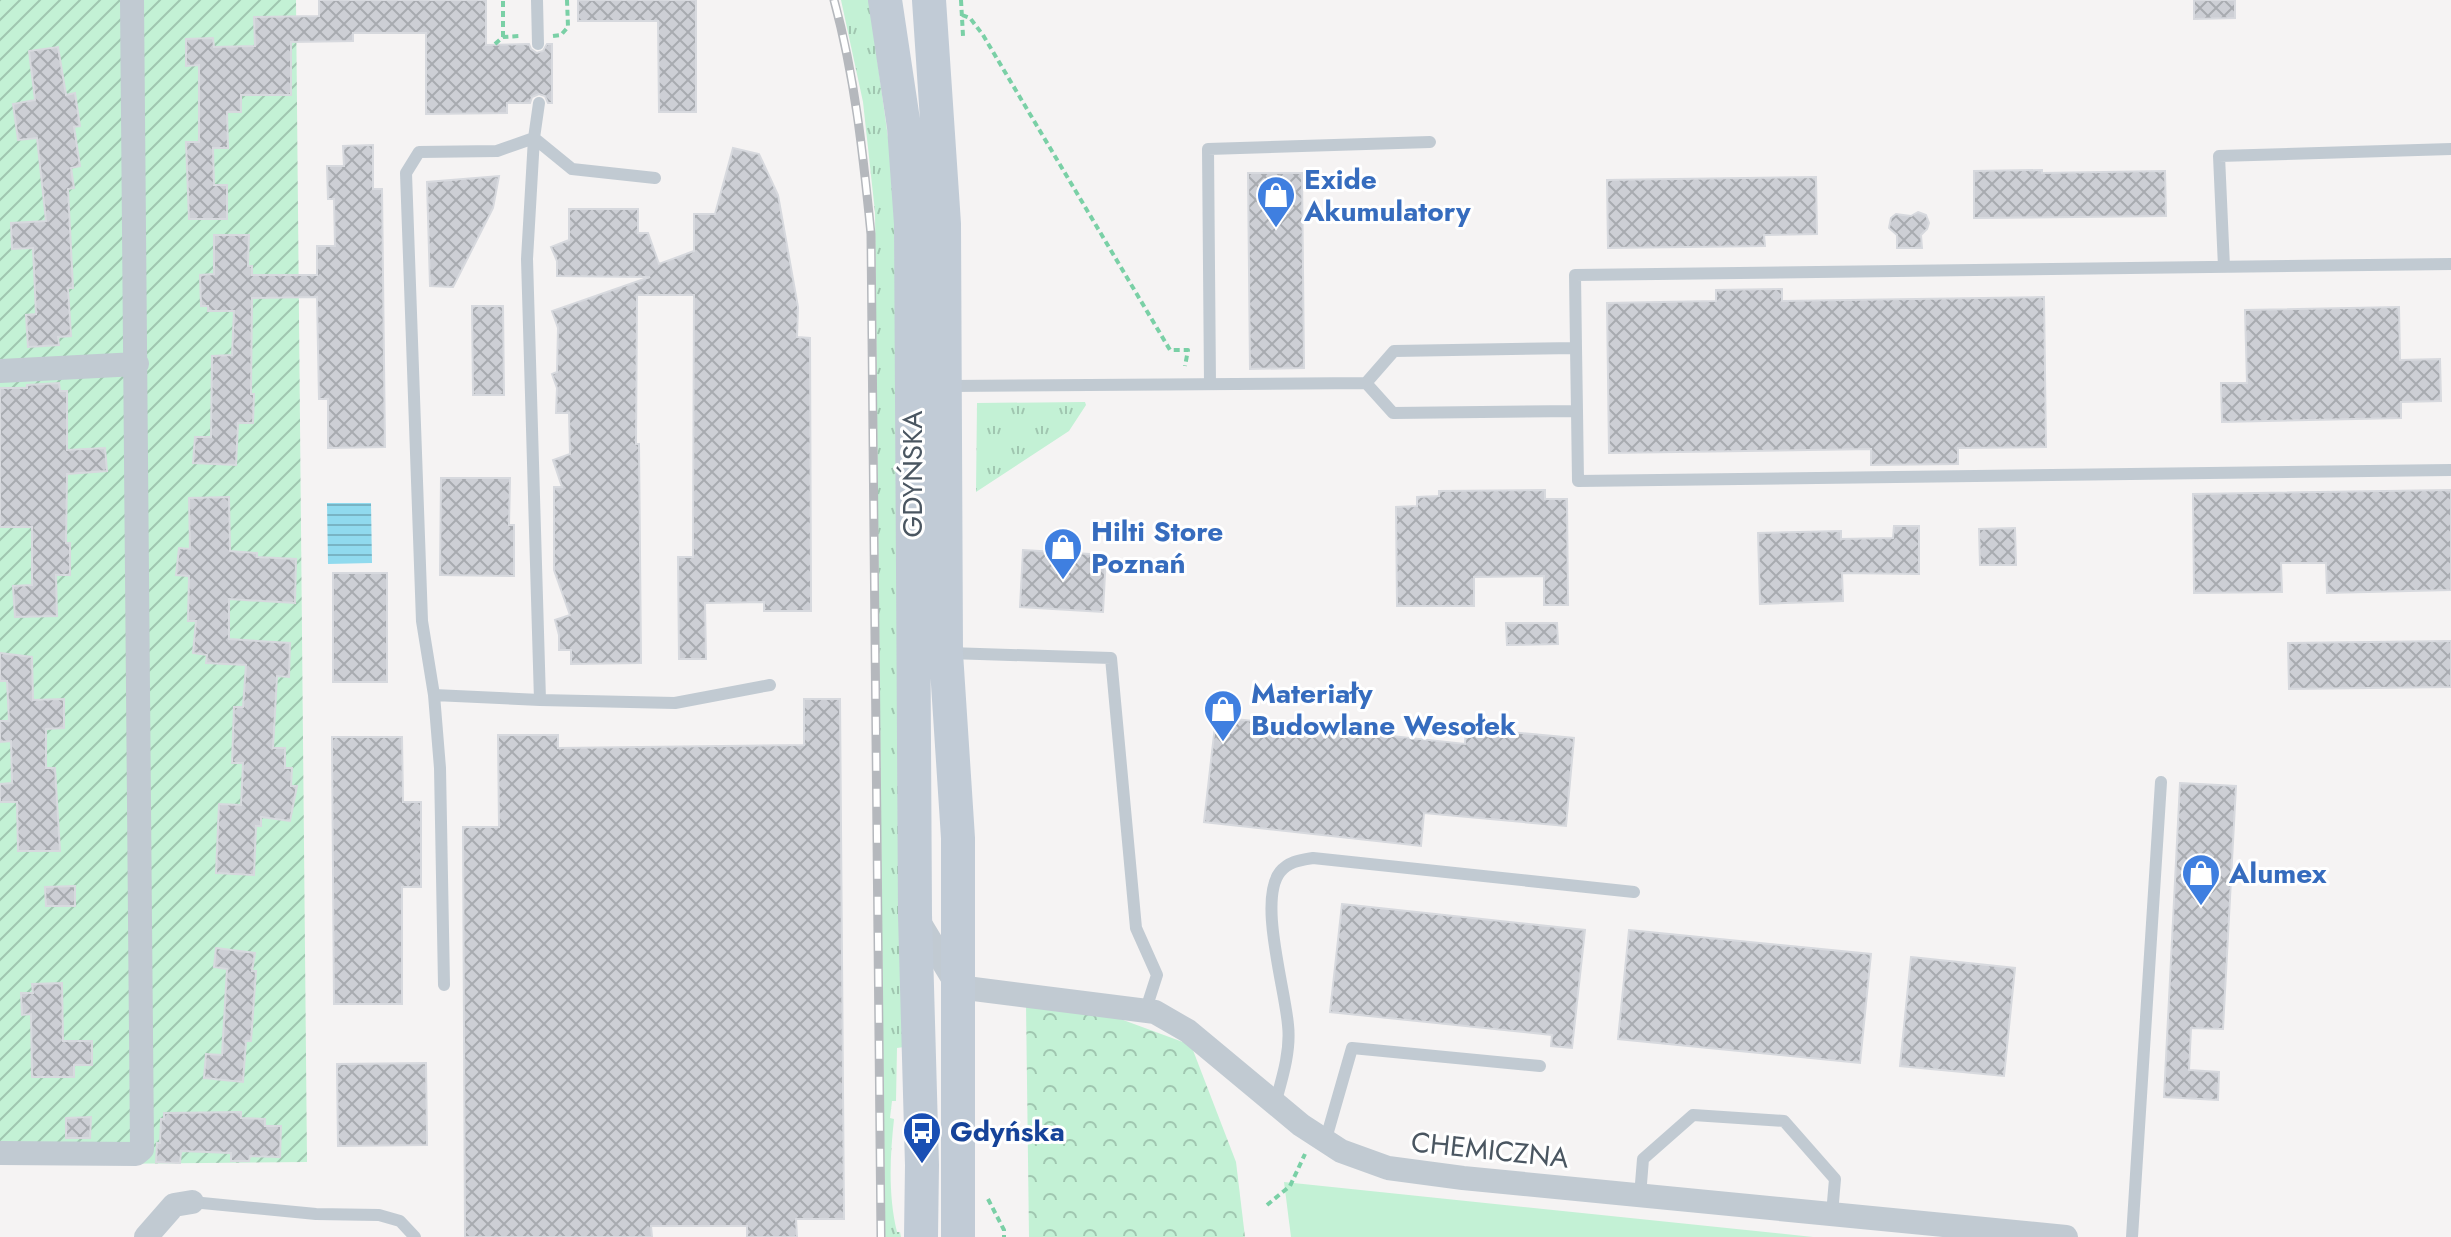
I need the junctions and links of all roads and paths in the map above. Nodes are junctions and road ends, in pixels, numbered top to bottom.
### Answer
1 (132, 0) edge
2 (503, 0) edge
3 (537, 0) edge
4 (885, 0) edge
5 (929, 0) edge
6 (962, 15) dead end
7 (503, 37) dead end
8 (538, 44) dead end
9 (539, 103) dead end
10 (534, 138) junction
11 (1430, 142) dead end
12 (2451, 149) edge
13 (655, 178) dead end
14 (2451, 264) edge
15 (2224, 267) junction
16 (1576, 348) junction
17 (137, 364) junction
18 (1173, 369) dead end
19 (0, 371) edge
20 (1366, 383) junction
21 (1210, 384) junction
22 (945, 387) junction
23 (1577, 411) junction
24 (2451, 470) edge
25 (946, 653) junction
26 (770, 685) dead end
27 (434, 695) junction
28 (540, 700) junction
29 (2161, 782) dead end
30 (1634, 892) dead end
31 (915, 915) junction
32 (444, 985) dead end
33 (958, 987) junction
34 (1146, 1009) junction
35 (919, 1027) junction
36 (1540, 1066) dead end
37 (1275, 1104) junction
38 (1319, 1138) junction
39 (0, 1153) edge
40 (1640, 1196) junction
41 (987, 1197) dead end
42 (192, 1202) joint
43 (1267, 1205) dead end
44 (1832, 1214) junction
45 (146, 1237) edge
46 (415, 1237) edge
47 (921, 1237) edge
48 (958, 1237) edge
49 (1004, 1237) edge
50 (2066, 1237) edge
51 (2132, 1237) edge

1 - 17 street
2 - 7 path
3 - 8 lane
4 - 31 main road, GDYŃSKA
5 - 22 main road, GDYŃSKA
6 - 18 path
9 - 10 lane
10 - 13 lane
10 - 27 lane
10 - 28 lane
11 - 21 lane
12 - 15 lane
14 - 15 lane
15 - 16 lane
16 - 20 lane
16 - 23 lane
17 - 19 street
17 - 39 street
20 - 21 lane
20 - 23 lane
21 - 22 lane
22 - 25 main road, GDYŃSKA
23 - 24 lane
25 - 33 main road, GDYŃSKA
25 - 34 lane
26 - 28 lane
27 - 28 lane
27 - 32 lane
29 - 51 lane
30 - 37 lane
31 - 33 street
31 - 35 main road, GDYŃSKA
33 - 34 street, CHEMICZNA
33 - 35 street
33 - 48 main road, GDYŃSKA
34 - 37 street, CHEMICZNA
35 - 47 main road, GDYŃSKA
36 - 38 lane
37 - 38 street, CHEMICZNA
38 - 40 street, CHEMICZNA
38 - 43 path
40 - 44 street, CHEMICZNA
40 - 44 lane
41 - 49 path
42 - 45 street
42 - 46 lane
44 - 50 street, CHEMICZNA

